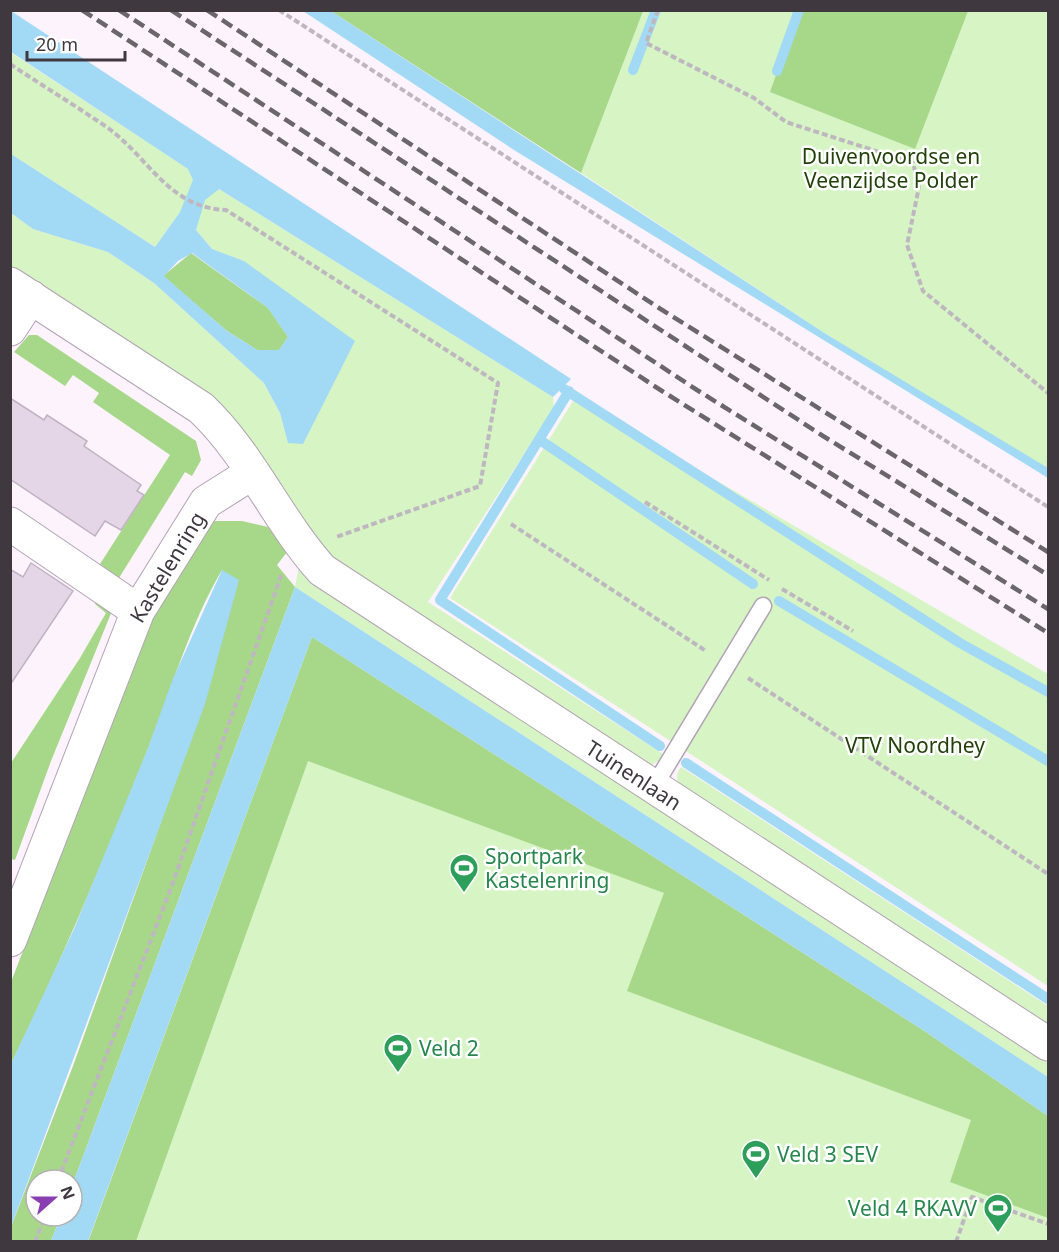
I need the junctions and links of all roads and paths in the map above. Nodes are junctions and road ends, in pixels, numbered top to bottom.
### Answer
1 (279, 10) edge
2 (658, 10) edge
3 (10, 64) edge
4 (21, 291) edge
5 (10, 329) edge
6 (1048, 393) edge
7 (252, 473) junction
8 (645, 502) dead end
9 (1048, 507) edge
10 (10, 524) edge
11 (511, 524) dead end
12 (303, 549) junction
13 (763, 606) dead end
14 (138, 611) junction
15 (853, 631) dead end
16 (728, 665) junction
17 (653, 788) junction
18 (1048, 874) edge
19 (10, 940) edge
20 (1048, 1044) edge
21 (63, 1168) edge
22 (1048, 1224) edge
23 (956, 1242) edge

1 - 9 path
2 - 6 path
3 - 12 path
4 - 5 street
4 - 7 street
7 - 12 street, Tuinenlaan
7 - 14 street, Kastelenring
8 - 15 path
10 - 14 street
11 - 16 path
12 - 17 street, Tuinenlaan
12 - 21 path
13 - 16 lane
14 - 19 street, Kastelenring
16 - 17 lane
16 - 18 path
17 - 20 street, Tuinenlaan
22 - 23 path

